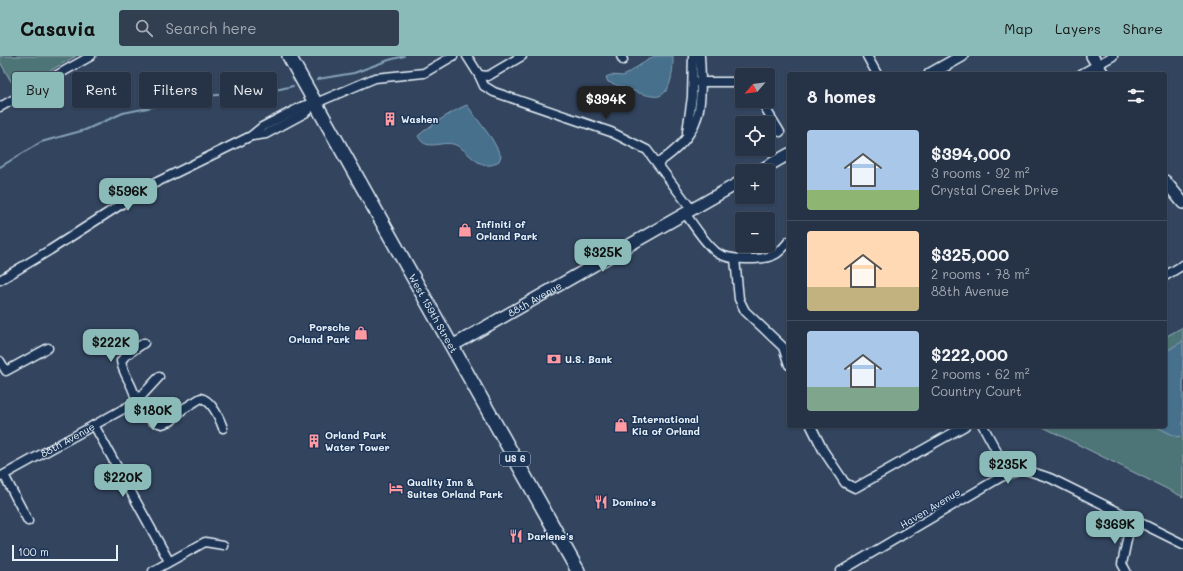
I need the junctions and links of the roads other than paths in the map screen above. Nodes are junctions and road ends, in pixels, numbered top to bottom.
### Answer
1 (91, 56) edge
2 (290, 56) edge
3 (452, 56) edge
4 (467, 56) edge
5 (522, 56) edge
6 (693, 56) edge
7 (700, 56) edge
8 (867, 56) edge
9 (962, 56) edge
10 (1113, 56) edge
11 (1097, 65) edge
12 (877, 72) edge
13 (934, 72) edge
14 (1085, 72) edge
15 (479, 75) junction
16 (696, 82) junction
17 (735, 82) edge
18 (316, 103) junction
19 (0, 108) edge
20 (765, 108) edge
21 (780, 132) dead end
22 (787, 155) edge
23 (658, 163) junction
24 (771, 164) edge
25 (1167, 184) edge
26 (735, 185) edge
27 (1183, 204) edge
28 (688, 211) junction
29 (787, 244) edge
30 (735, 259) junction
31 (1183, 265) edge
32 (1167, 275) edge
33 (0, 280) edge
34 (144, 343) dead end
35 (452, 346) junction
36 (48, 348) dead end
37 (787, 360) edge
38 (0, 361) edge
39 (159, 377) dead end
40 (136, 402) junction
41 (94, 425) junction
42 (224, 428) dead end
43 (812, 428) edge
44 (961, 428) edge
45 (984, 428) edge
46 (1009, 474) junction
47 (2, 476) edge
48 (28, 521) dead end
49 (1136, 521) junction
50 (1183, 544) edge
51 (223, 545) dead end
52 (169, 562) junction
53 (152, 571) edge
54 (578, 571) edge
55 (841, 571) edge
56 (1126, 571) edge

1 - 19 street
2 - 18 main road, West 159th Street / US 6
3 - 18 street
4 - 15 street
5 - 15 street
6 - 16 street
7 - 16 street
8 - 12 street
9 - 13 street
10 - 11 street
11 - 14 street
15 - 23 street
16 - 17 street
16 - 23 street
18 - 33 street
18 - 35 main road, West 159th Street / US 6
20 - 21 street
22 - 24 street
23 - 28 street
25 - 27 street
26 - 28 street, 88th Avenue
28 - 30 street
28 - 35 street, 88th Avenue
29 - 30 street
30 - 37 street
31 - 32 street
34 - 40 street
35 - 54 main road, West 159th Street / US 6
36 - 38 street
39 - 40 street, 88th Avenue
40 - 41 street, 88th Avenue
40 - 42 street
41 - 47 street, 88th Avenue
41 - 52 street
43 - 44 street
45 - 46 street
46 - 49 street, Haven Avenue
46 - 55 street, Haven Avenue
47 - 48 street
49 - 50 street, Haven Avenue
49 - 56 street
51 - 52 street
52 - 53 street

